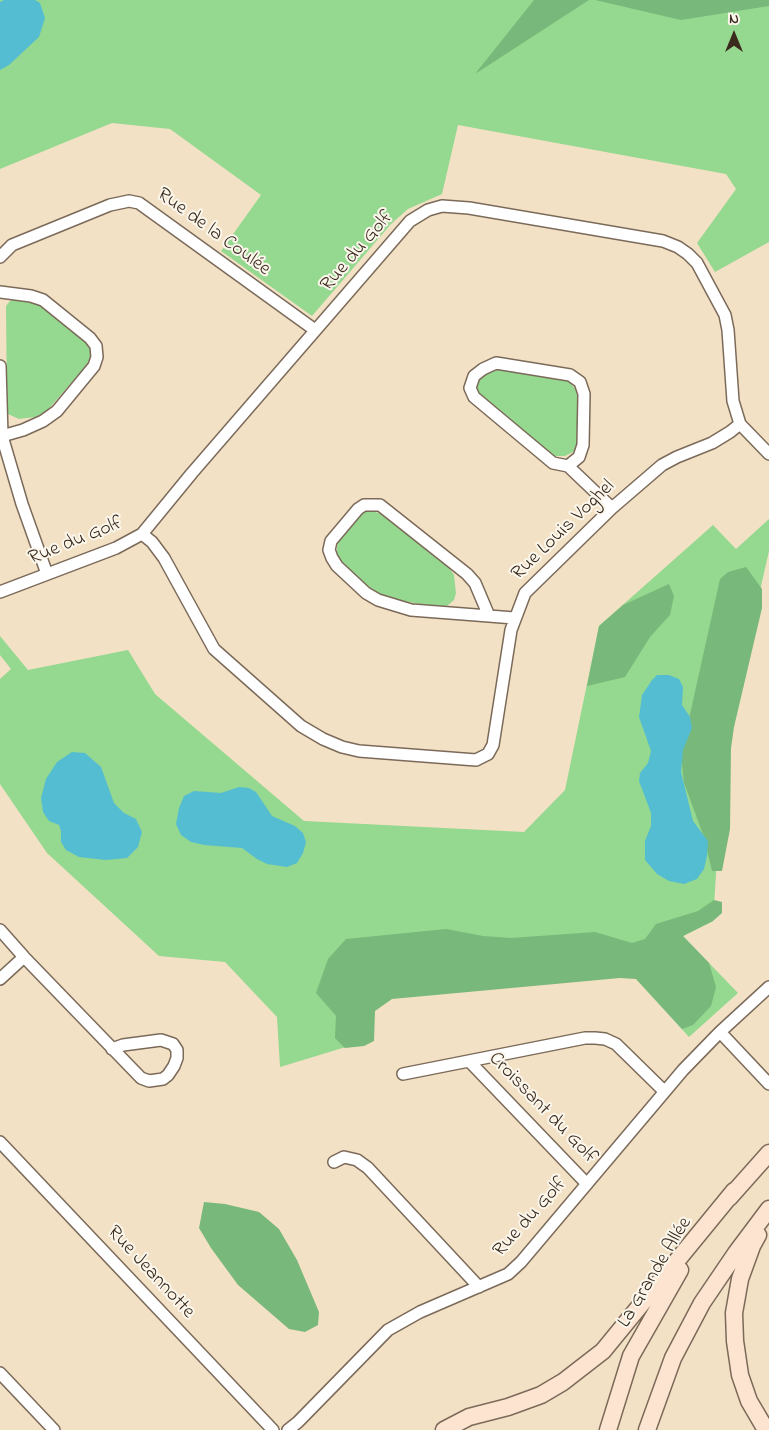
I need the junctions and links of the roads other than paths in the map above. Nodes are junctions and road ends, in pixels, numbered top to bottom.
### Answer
1 (0, 257) edge
2 (0, 292) edge
3 (315, 330) junction
4 (0, 366) edge
5 (740, 424) junction
6 (2, 436) junction
7 (769, 454) edge
8 (568, 466) junction
9 (612, 508) junction
10 (142, 534) junction
11 (47, 574) junction
12 (0, 592) edge
13 (489, 616) junction
14 (514, 618) junction
15 (0, 930) edge
16 (24, 957) junction
17 (0, 979) edge
18 (769, 987) edge
19 (720, 1032) junction
20 (112, 1049) junction
21 (469, 1061) junction
22 (403, 1074) dead end
23 (769, 1084) edge
24 (664, 1091) junction
25 (0, 1142) edge
26 (769, 1153) edge
27 (334, 1162) dead end
28 (587, 1184) junction
29 (734, 1191) junction
30 (769, 1209) edge
31 (769, 1215) edge
32 (479, 1287) junction
33 (0, 1373) edge
34 (46, 1421) junction
35 (36, 1430) edge
36 (54, 1430) edge
37 (273, 1430) edge
38 (288, 1430) edge
39 (444, 1430) edge
40 (608, 1430) edge
41 (647, 1430) edge
42 (766, 1430) edge

1 - 3 street, Rue de la Coulée
2 - 6 street
3 - 5 street, Rue du Golf
3 - 10 street, Rue du Golf
4 - 6 street
5 - 7 street, Rue du Golf
5 - 9 street, Rue Louis Voghel
6 - 11 street
8 - 8 street
8 - 9 street
9 - 14 street, Rue Louis Voghel
10 - 11 street, Rue du Golf
10 - 14 street, Rue Louis Voghel
11 - 12 street, Rue du Golf
13 - 13 street
13 - 14 street
15 - 16 street
16 - 17 street
16 - 20 street
18 - 19 street, Rue du Golf
19 - 23 street
19 - 24 street, Rue du Golf
20 - 20 street
21 - 22 street, Croissant du Golf
21 - 24 street, Croissant du Golf
21 - 28 street, Croissant du Golf
24 - 28 street, Rue du Golf
25 - 37 street, Rue Jeannotte
26 - 29 street, La Grande Allée
27 - 32 street
28 - 32 street, Rue du Golf
29 - 39 street
29 - 40 street, La Grande Allée
30 - 41 street
31 - 42 street
32 - 38 street, Rue du Golf
33 - 34 street
34 - 35 street
34 - 36 street

